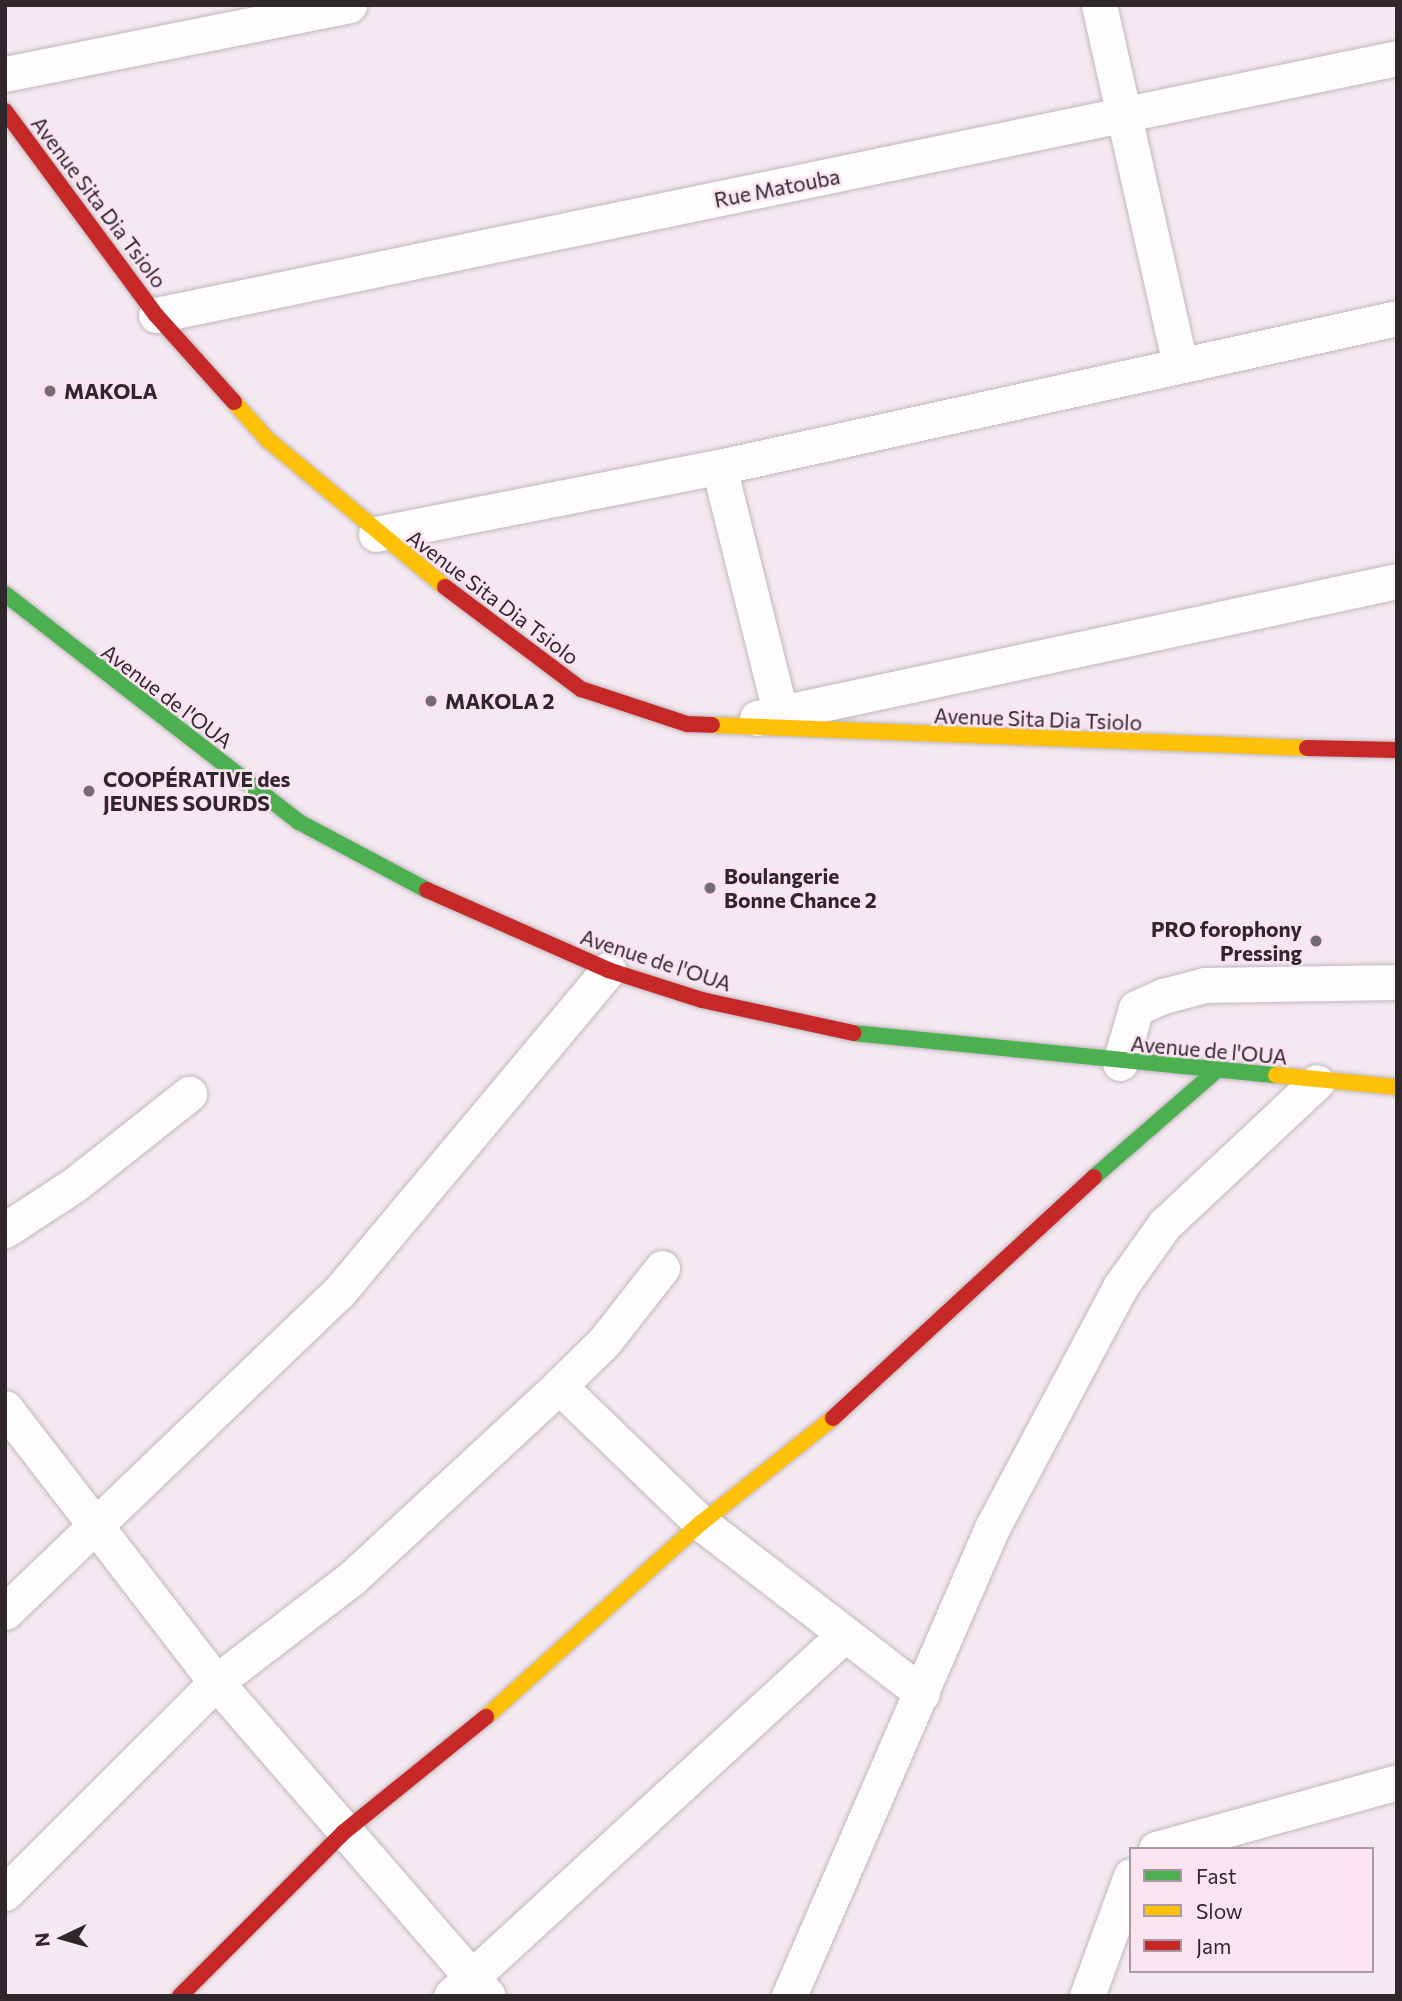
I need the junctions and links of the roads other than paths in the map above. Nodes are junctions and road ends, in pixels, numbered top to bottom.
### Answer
1 (349, 5) edge
2 (1099, 5) edge
3 (1397, 58) edge
4 (5, 74) edge
5 (5, 111) edge
6 (1124, 118) junction
7 (156, 314) junction
8 (1397, 318) edge
9 (1179, 361) junction
10 (719, 467) junction
11 (376, 534) junction
12 (1397, 581) edge
13 (5, 594) edge
14 (781, 716) junction
15 (687, 724) junction
16 (1397, 750) edge
17 (608, 970) junction
18 (1397, 982) edge
19 (1120, 1063) junction
20 (1216, 1071) junction
21 (1317, 1082) junction
22 (1397, 1087) edge
23 (188, 1094) dead end
24 (5, 1230) edge
25 (662, 1268) dead end
26 (559, 1386) junction
27 (5, 1408) edge
28 (701, 1523) junction
29 (95, 1528) junction
30 (5, 1612) edge
31 (843, 1636) junction
32 (216, 1682) junction
33 (922, 1693) junction
34 (1397, 1782) edge
35 (344, 1832) junction
36 (1163, 1847) edge
37 (1129, 1881) edge
38 (5, 1893) edge
39 (470, 1989) edge
40 (180, 1996) edge
41 (789, 1996) edge
42 (1087, 1996) edge

1 - 4 street
2 - 6 street
3 - 6 street, Rue Matouba
5 - 7 street, Avenue Sita Dia Tsiolo
6 - 7 street, Rue Matouba
6 - 9 street
7 - 11 street, Avenue Sita Dia Tsiolo
8 - 9 street
9 - 10 street
10 - 11 street
10 - 14 street
11 - 15 street, Avenue Sita Dia Tsiolo
12 - 14 street
13 - 17 street, Avenue de l'OUA
14 - 15 street
15 - 16 street, Avenue Sita Dia Tsiolo
17 - 19 street, Avenue de l'OUA
17 - 29 street
18 - 19 street
19 - 20 street, Avenue de l'OUA
20 - 21 street, Avenue de l'OUA
20 - 28 street
21 - 22 street, Avenue de l'OUA
21 - 33 street
23 - 24 street
25 - 26 street
26 - 28 street
26 - 32 street
27 - 29 street
28 - 31 street
28 - 35 street
29 - 30 street
29 - 32 street
31 - 33 street
31 - 39 street
32 - 35 street
32 - 38 street
33 - 41 street
34 - 36 street
35 - 39 street
35 - 40 street
37 - 42 street

